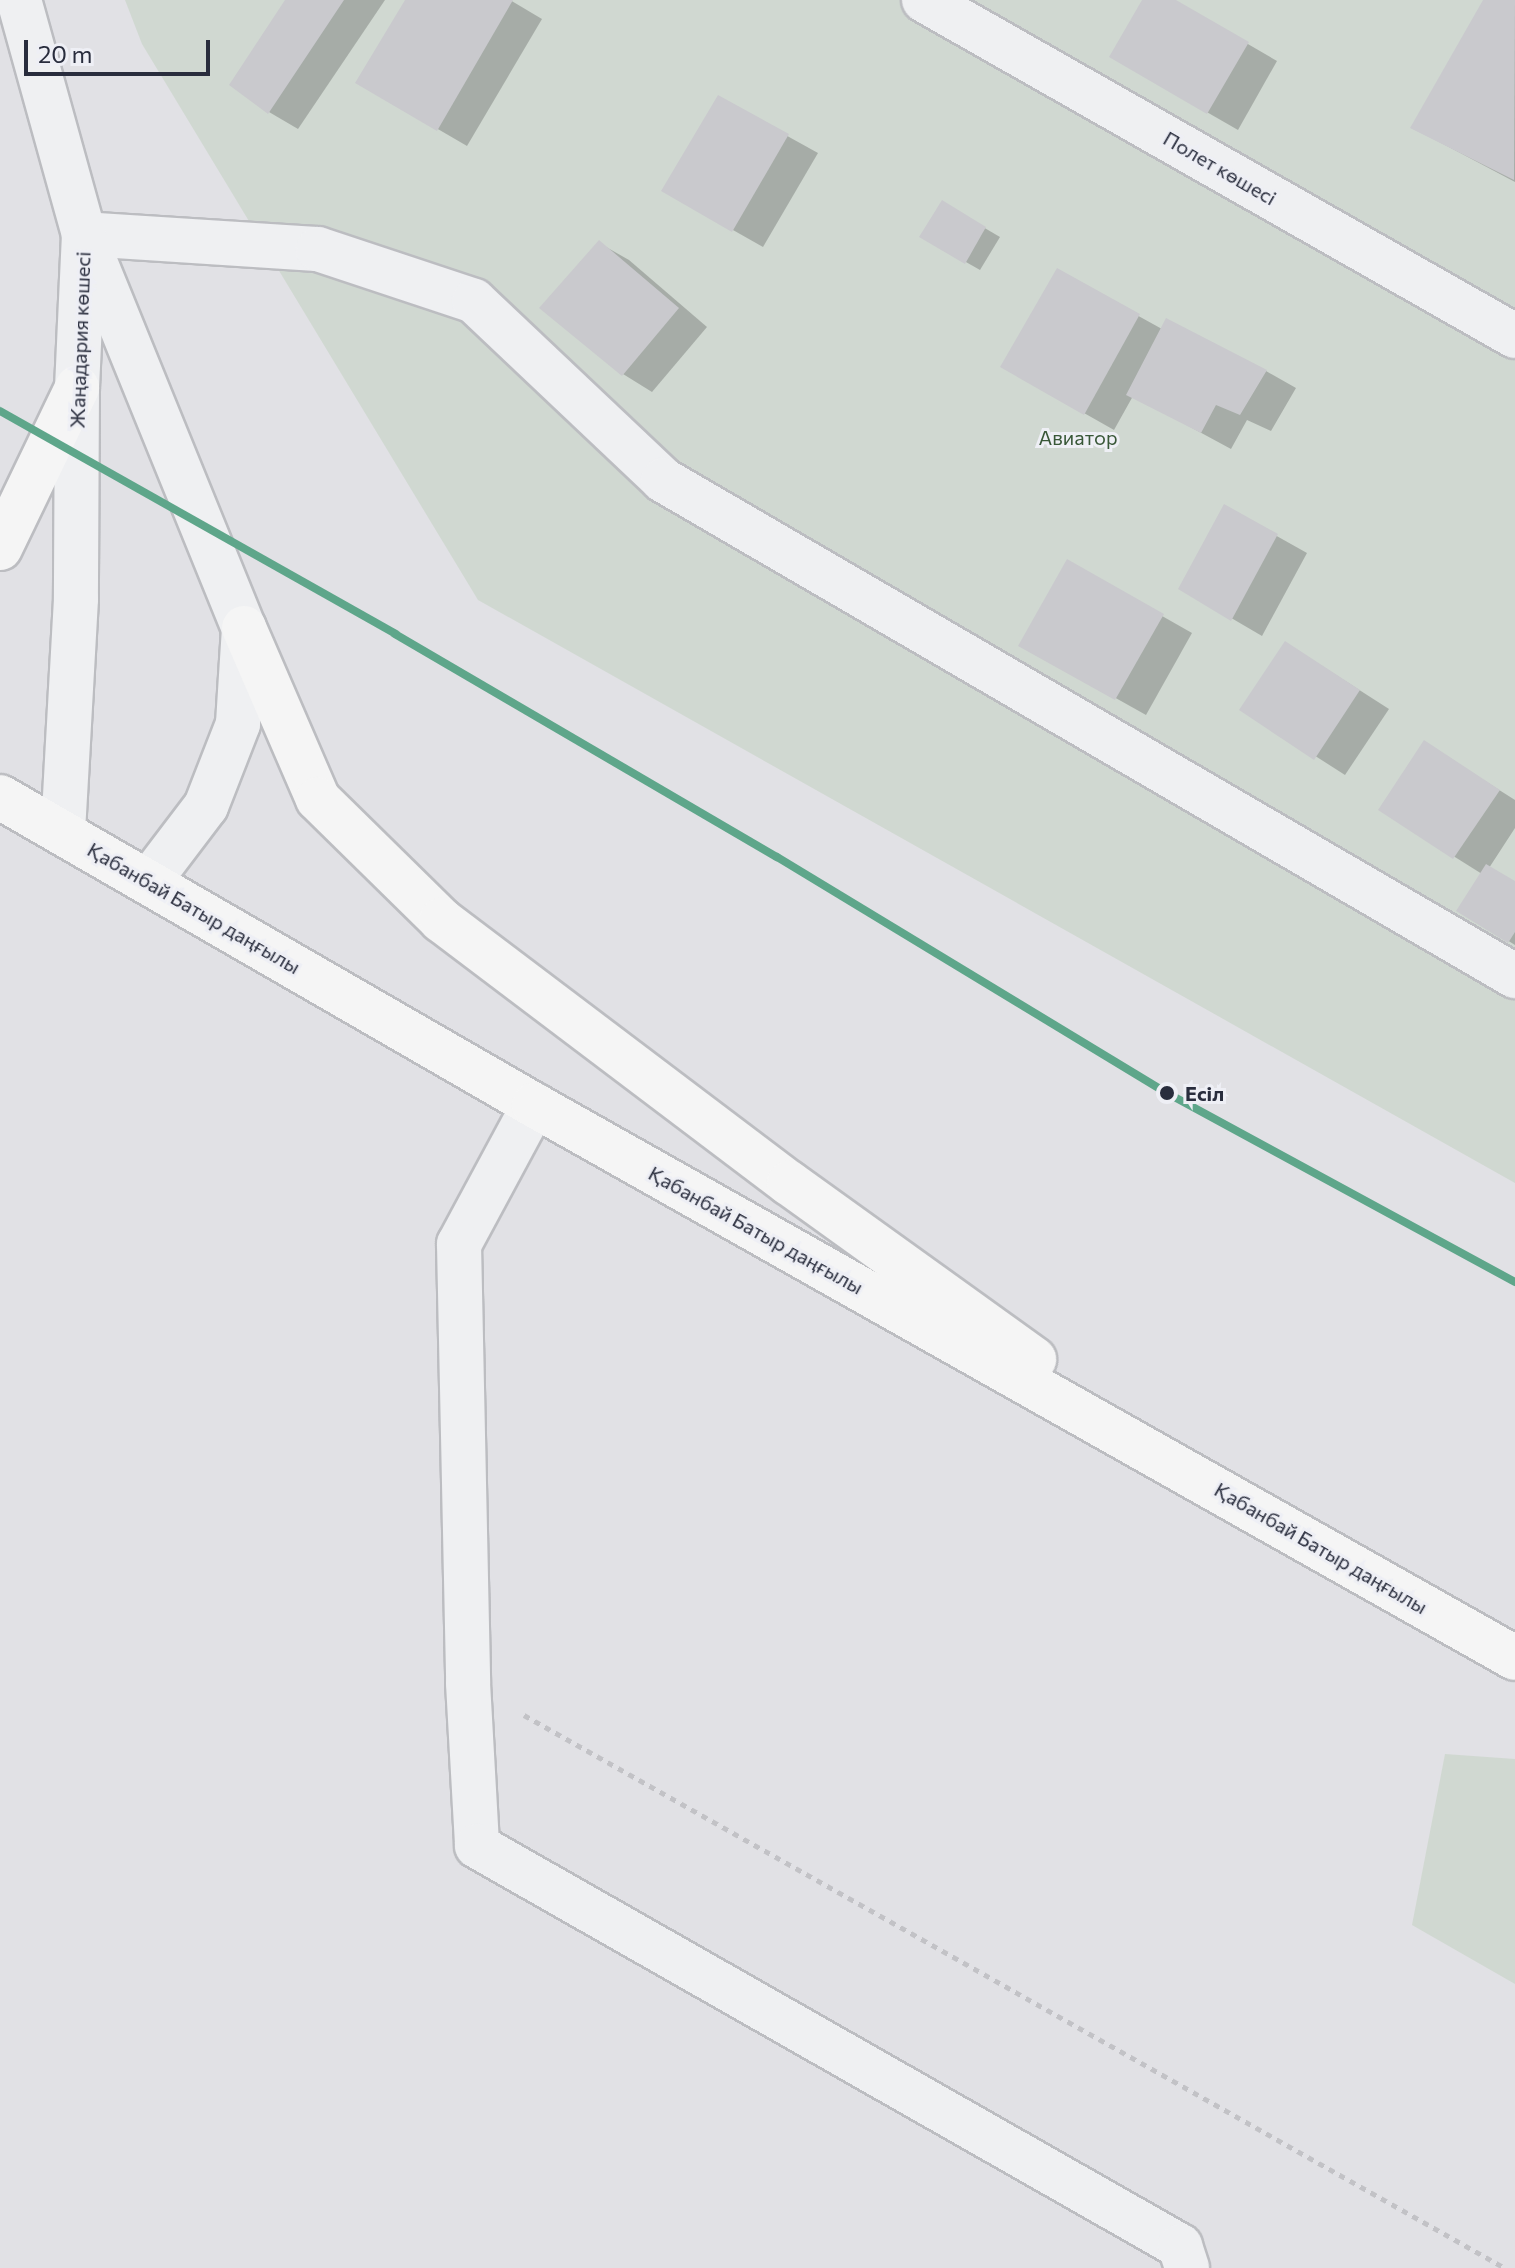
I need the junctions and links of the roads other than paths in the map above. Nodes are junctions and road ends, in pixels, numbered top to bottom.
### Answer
1 (19, 0) edge
2 (924, 0) edge
3 (84, 234) junction
4 (1515, 336) edge
5 (77, 388) junction
6 (0, 548) edge
7 (244, 628) junction
8 (0, 797) edge
9 (63, 833) junction
10 (149, 881) junction
11 (1515, 976) edge
12 (534, 1105) junction
13 (1211, 1486) junction
14 (1515, 1658) edge
15 (1187, 2268) edge

1 - 3 street, Жаңадария көшесі
2 - 4 street, Полет көшесі
3 - 5 street, Жаңадария көшесі
3 - 7 street
3 - 11 street
5 - 6 main road
5 - 9 street, Жаңадария көшесі
7 - 10 street
7 - 13 main road
8 - 9 main road, Қабанбай Батыр даңғылы
9 - 10 main road, Қабанбай Батыр даңғылы
10 - 12 main road, Қабанбай Батыр даңғылы
12 - 13 main road, Қабанбай Батыр даңғылы
12 - 15 street
13 - 14 main road, Қабанбай Батыр даңғылы

